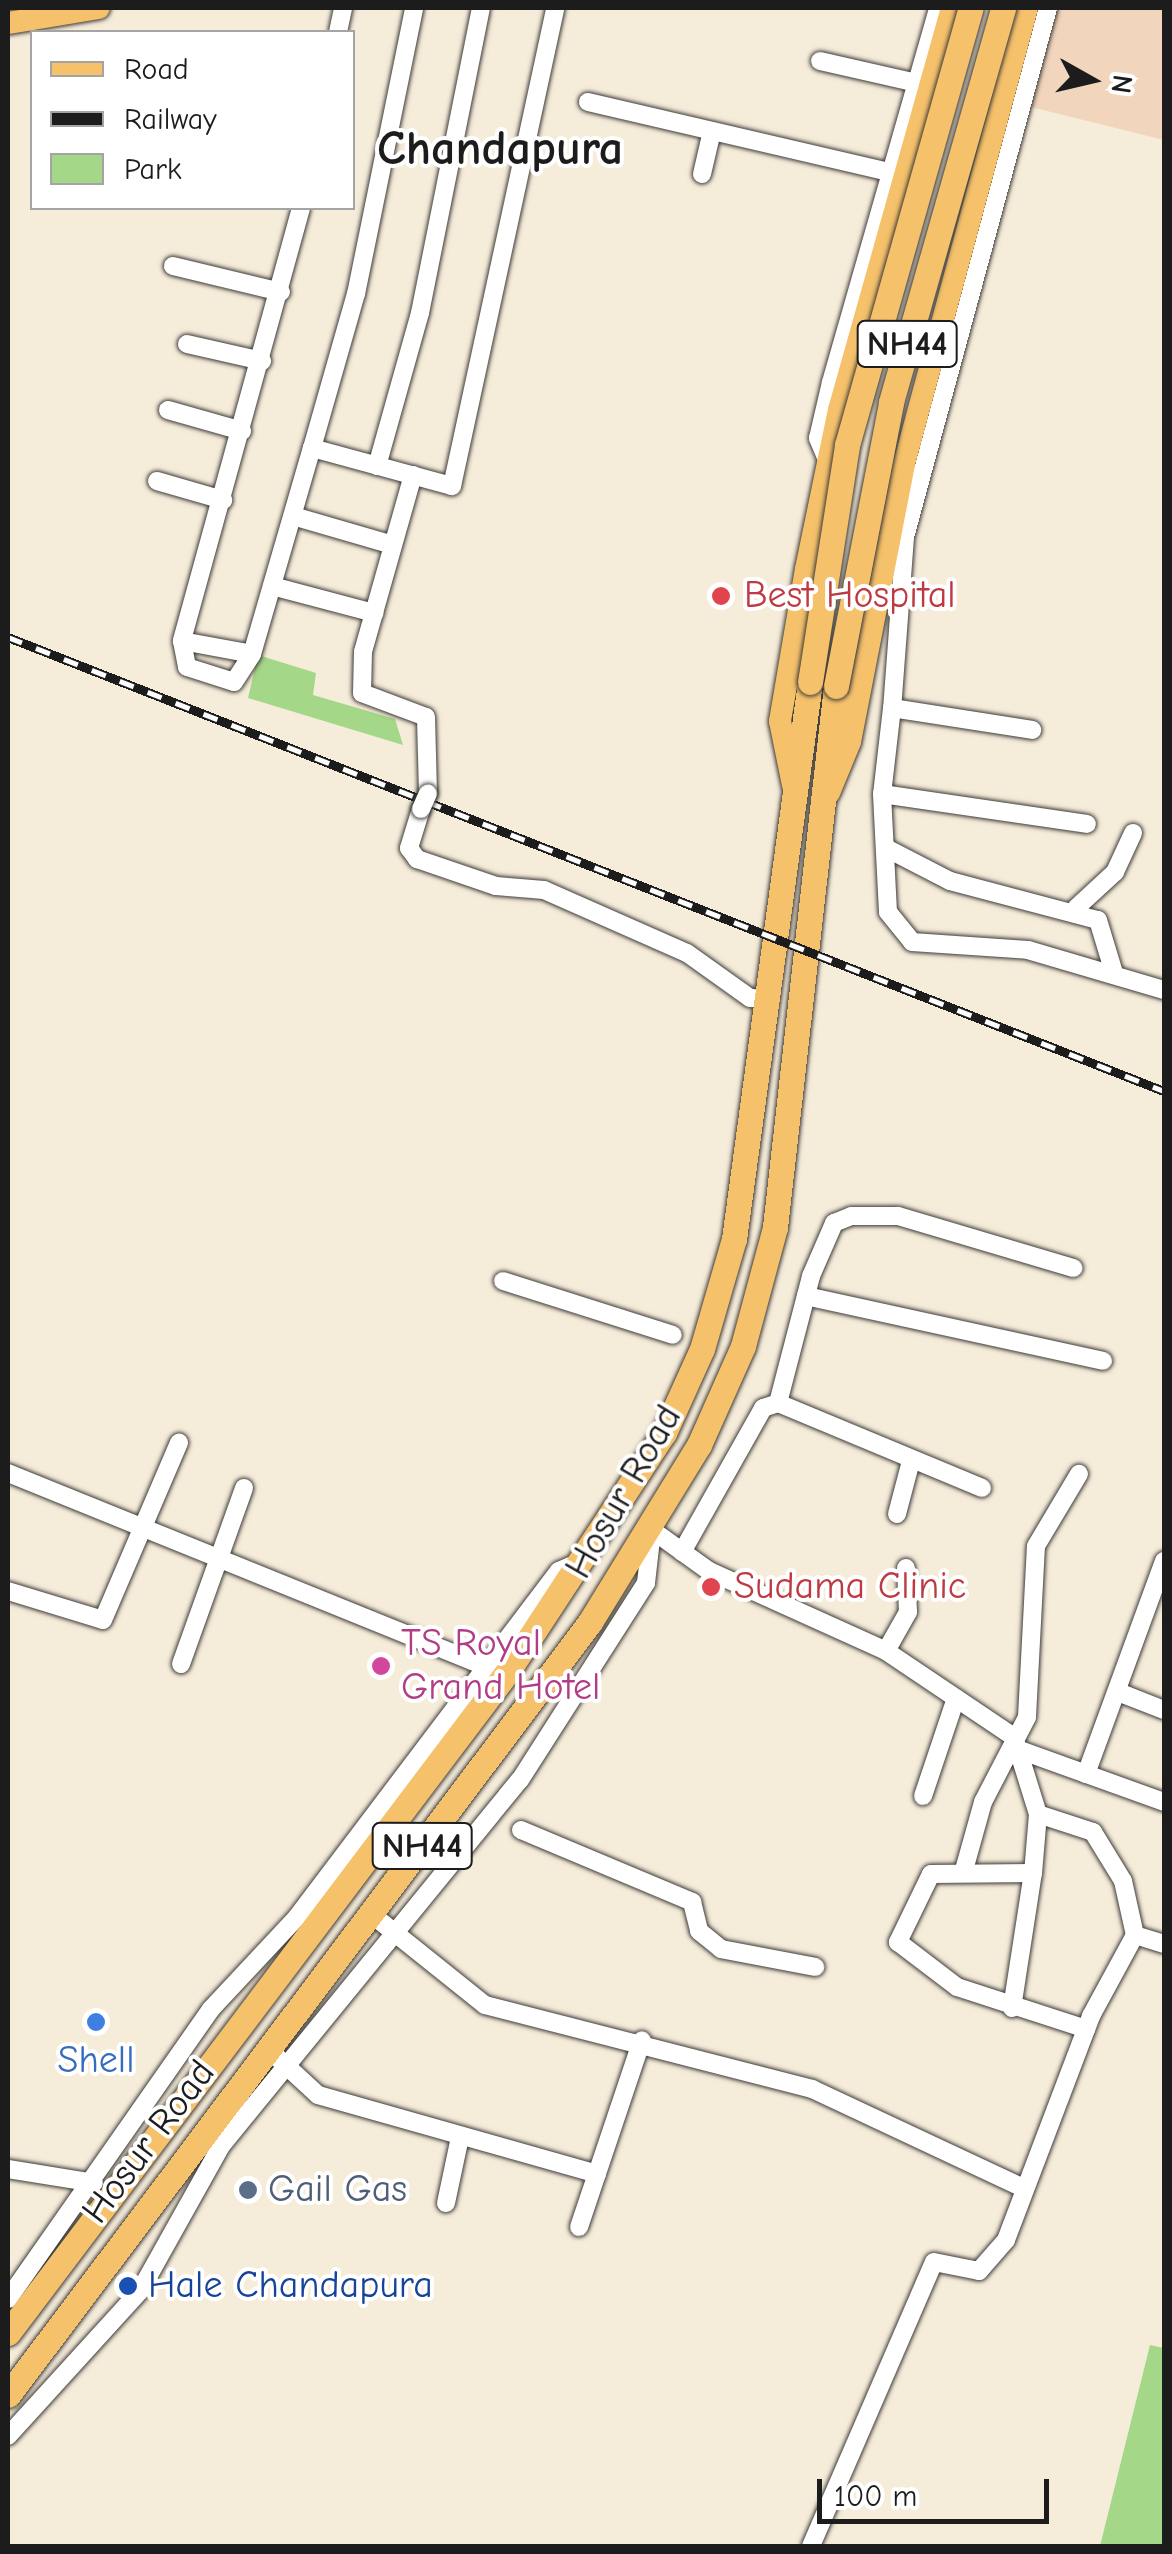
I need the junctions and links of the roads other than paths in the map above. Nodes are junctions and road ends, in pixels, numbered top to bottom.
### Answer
1 (99, 8) edge
2 (414, 8) edge
3 (480, 8) edge
4 (555, 8) edge
5 (938, 8) edge
6 (952, 8) edge
7 (971, 8) edge
8 (1003, 8) edge
9 (1028, 8) edge
10 (1048, 8) edge
11 (8, 23) edge
12 (944, 38) junction
13 (1011, 57) junction
14 (820, 61) dead end
15 (922, 85) junction
16 (588, 102) dead end
17 (712, 131) junction
18 (888, 172) junction
19 (702, 174) dead end
20 (301, 210) edge
21 (173, 266) dead end
22 (281, 292) junction
23 (187, 344) dead end
24 (262, 362) junction
25 (168, 410) dead end
26 (242, 431) junction
27 (312, 448) junction
28 (828, 462) junction
29 (377, 466) junction
30 (413, 475) junction
31 (157, 482) dead end
32 (223, 500) junction
33 (293, 516) junction
34 (905, 537) junction
35 (393, 545) junction
36 (881, 563) junction
37 (272, 586) junction
38 (374, 613) junction
39 (182, 642) junction
40 (252, 654) junction
41 (823, 684) junction
42 (892, 708) junction
43 (1032, 730) dead end
44 (793, 788) junction
45 (882, 794) junction
46 (826, 802) junction
47 (1086, 824) dead end
48 (1134, 833) dead end
49 (886, 848) junction
50 (1076, 908) junction
51 (1114, 974) junction
52 (1164, 990) edge
53 (771, 1000) junction
54 (1073, 1268) dead end
55 (503, 1280) dead end
56 (806, 1296) junction
57 (673, 1335) dead end
58 (1104, 1361) dead end
59 (778, 1403) junction
60 (179, 1443) dead end
61 (911, 1461) junction
62 (8, 1473) edge
63 (1079, 1474) dead end
64 (244, 1488) dead end
65 (982, 1488) dead end
66 (897, 1514) dead end
67 (149, 1528) junction
68 (652, 1530) junction
69 (682, 1552) junction
70 (218, 1554) junction
71 (588, 1558) junction
72 (1164, 1561) edge
73 (906, 1568) dead end
74 (8, 1592) edge
75 (1156, 1620) edge
76 (886, 1652) junction
77 (181, 1664) dead end
78 (487, 1667) junction
79 (1118, 1692) junction
80 (956, 1698) junction
81 (1164, 1710) edge
82 (1015, 1743) junction
83 (1086, 1774) junction
84 (922, 1796) dead end
85 (1164, 1802) edge
86 (1038, 1814) junction
87 (520, 1830) dead end
88 (964, 1870) junction
89 (1033, 1873) junction
90 (370, 1913) junction
91 (1135, 1935) junction
92 (397, 1938) junction
93 (1164, 1944) edge
94 (814, 1967) dead end
95 (1012, 2008) junction
96 (1086, 2029) junction
97 (642, 2040) junction
98 (267, 2048) junction
99 (289, 2065) junction
100 (460, 2136) junction
101 (8, 2169) edge
102 (597, 2174) junction
103 (94, 2183) junction
104 (1025, 2189) junction
105 (446, 2202) dead end
106 (579, 2227) dead end
107 (8, 2300) edge
108 (8, 2333) edge
109 (8, 2395) edge
110 (8, 2436) edge
111 (811, 2546) edge

1 - 11 main road
2 - 27 street
3 - 29 street
4 - 30 street
5 - 15 street
6 - 12 main road
7 - 41 highway, NH44, bridge
8 - 41 highway, NH44, bridge
9 - 13 main road
10 - 34 street
12 - 13 main road
12 - 15 main road
13 - 36 main road
14 - 15 street
15 - 18 street
15 - 28 main road
16 - 17 street
17 - 18 street
17 - 19 street
18 - 28 street
20 - 22 street
21 - 22 street
22 - 24 street
23 - 24 street
24 - 26 street
25 - 26 street
26 - 32 street
27 - 29 street
27 - 33 street
28 - 44 main road
29 - 30 street
30 - 35 street
31 - 32 street
32 - 39 street
33 - 35 street
33 - 37 street
34 - 36 street
34 - 42 street
35 - 38 street
36 - 46 main road
37 - 38 street
37 - 40 street
38 - 53 street
39 - 40 street
39 - 40 street
41 - 44 highway, NH44
41 - 46 highway, NH44
42 - 43 street
42 - 45 street
44 - 53 highway, Hosur Road / NH44
45 - 47 street
45 - 49 street
46 - 68 highway, Hosur Road / NH44
48 - 50 street
49 - 50 street
49 - 51 street
50 - 51 street
51 - 52 street
53 - 71 highway, Hosur Road / NH44
54 - 56 street
55 - 57 street
56 - 58 street
56 - 59 street
59 - 61 street
59 - 69 street
60 - 67 street
61 - 65 street
61 - 66 street
62 - 67 street
63 - 82 street
64 - 70 street
67 - 70 street
67 - 74 street
68 - 69 street
68 - 90 highway, Hosur Road / NH44
68 - 92 street
69 - 76 street
70 - 77 street
70 - 78 street
71 - 78 street
71 - 108 highway, Hosur Road / NH44
72 - 75 street
73 - 76 street
75 - 79 street
76 - 80 street
78 - 103 street
79 - 81 street
79 - 83 street
80 - 82 street
80 - 84 street
82 - 83 street
82 - 86 street
82 - 88 street
83 - 85 street
86 - 89 street
86 - 91 street
87 - 94 street
88 - 89 street
88 - 95 street
89 - 95 street
90 - 92 street
90 - 98 highway, Hosur Road / NH44
91 - 93 street
91 - 96 street
92 - 97 street
92 - 99 street
95 - 96 street
96 - 104 street
97 - 102 street
97 - 104 street
98 - 99 street
98 - 109 highway, Hosur Road / NH44
99 - 100 street
99 - 110 street
100 - 102 street
100 - 105 street
101 - 103 street
102 - 106 street
103 - 107 street
104 - 111 street

